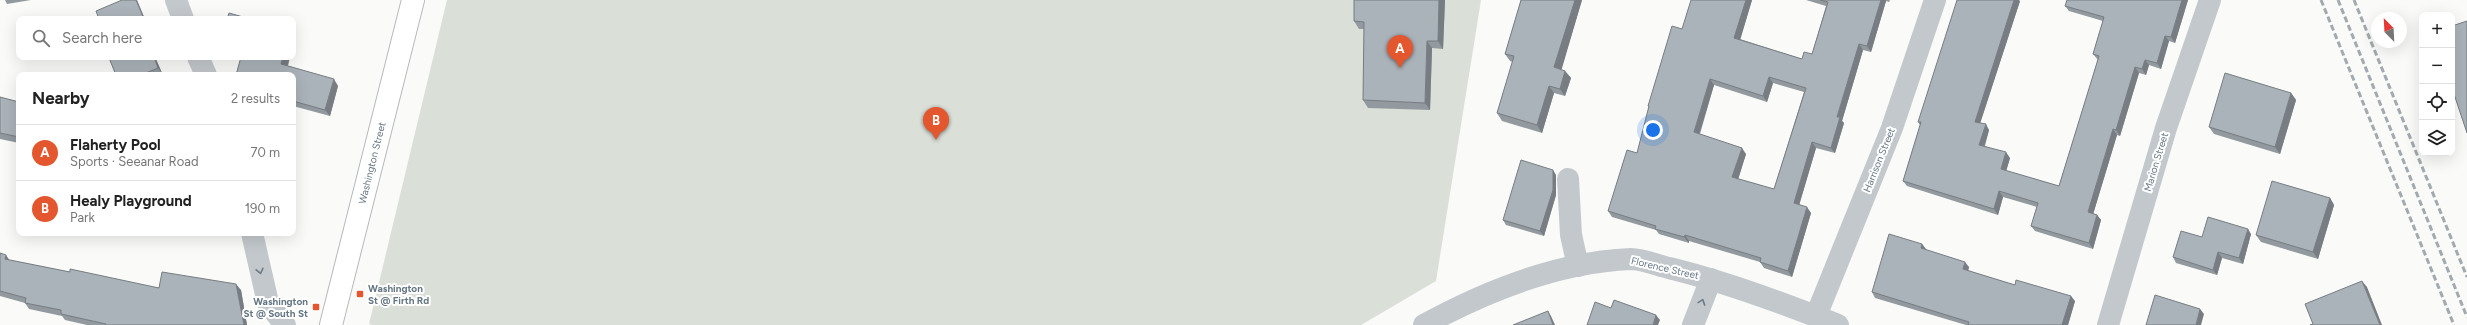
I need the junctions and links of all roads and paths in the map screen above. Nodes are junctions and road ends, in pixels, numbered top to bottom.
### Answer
1 (176, 0) edge
2 (413, 0) edge
3 (1935, 0) edge
4 (2210, 0) edge
5 (182, 16) edge
6 (199, 60) edge
7 (205, 72) edge
8 (1568, 179) dead end
9 (253, 236) edge
10 (1578, 266) junction
11 (1711, 278) junction
12 (1816, 316) junction
13 (285, 325) edge
14 (330, 325) edge
15 (1424, 325) edge
16 (1693, 325) edge
17 (1838, 325) edge
18 (2108, 325) edge

1 - 5 street
2 - 14 main road, Washington Street
3 - 12 street, Harrison Street
4 - 18 street, Marion Street
6 - 7 street
8 - 10 street
9 -> 13 street
10 - 11 street, Florence Street
10 - 15 street, Florence Street
11 - 12 street, Florence Street
16 -> 11 street
12 - 17 street, Florence Street

